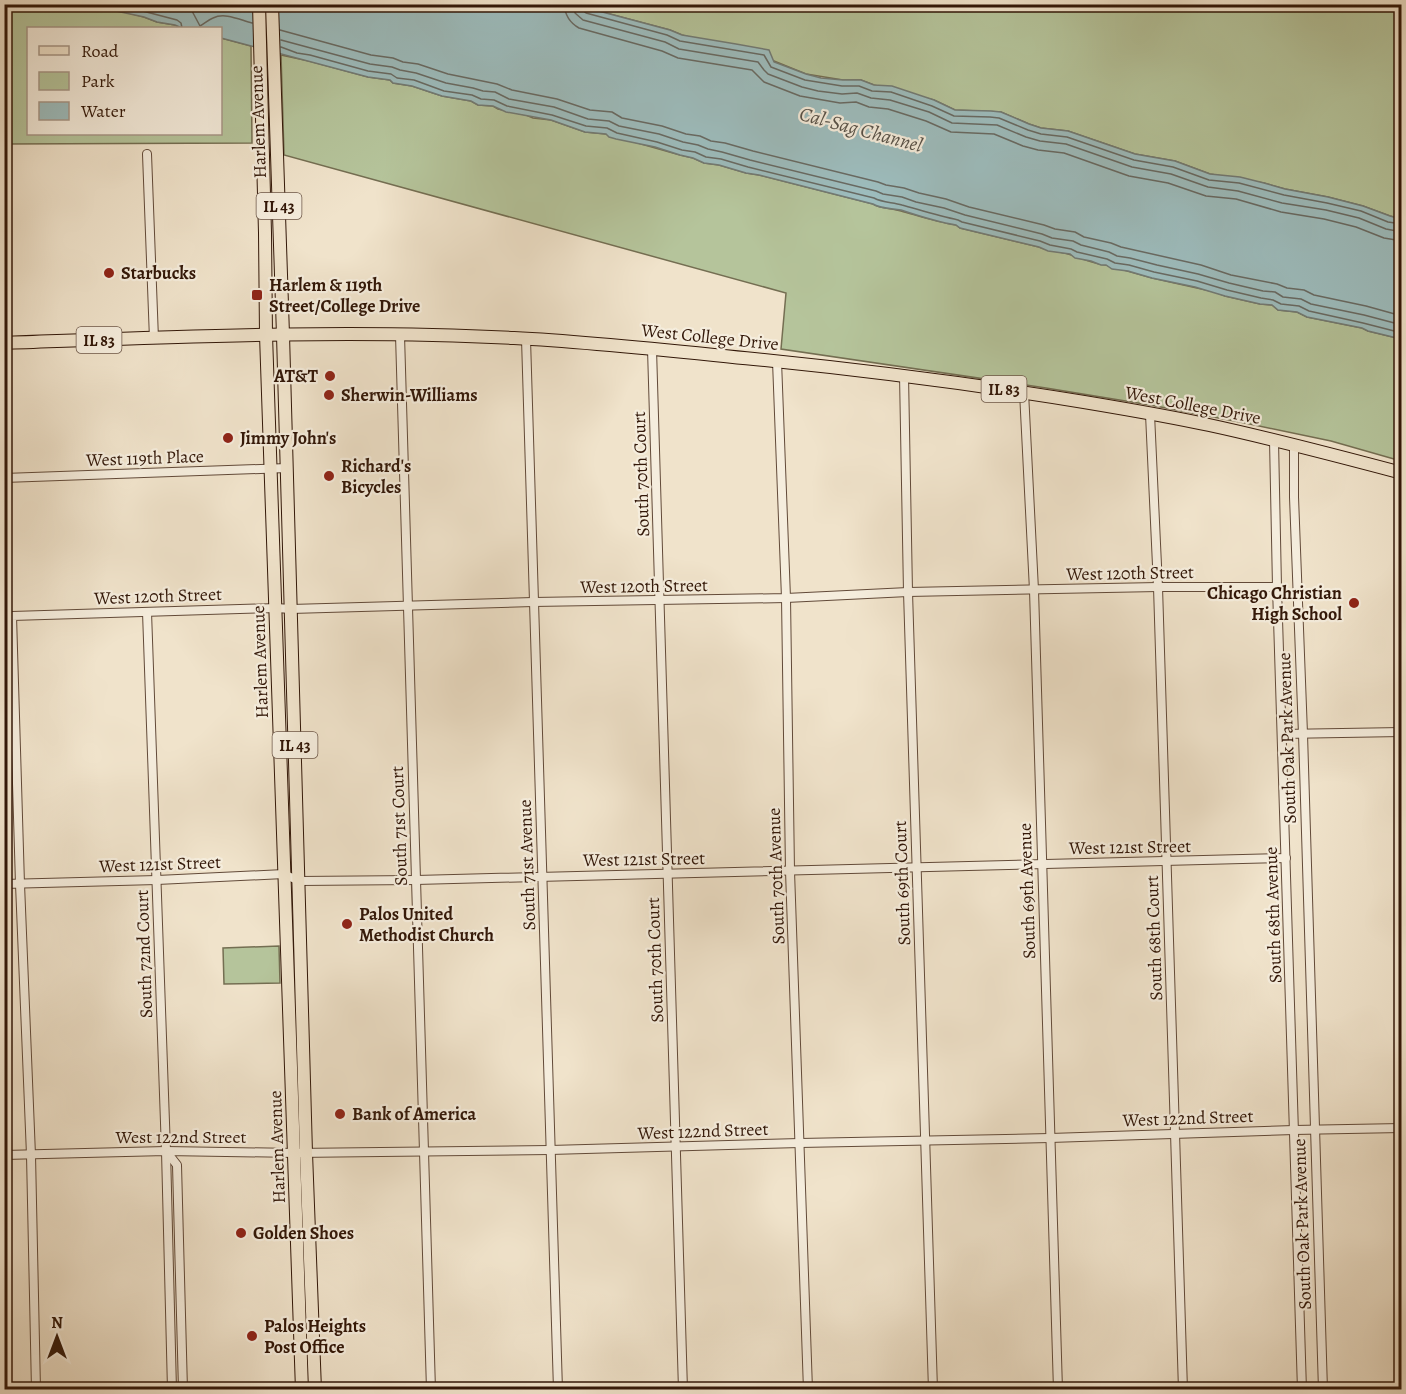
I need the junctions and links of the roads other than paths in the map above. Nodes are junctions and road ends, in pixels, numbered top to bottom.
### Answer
1 (260, 4) edge
2 (272, 4) edge
3 (147, 154) dead end
4 (400, 334) junction
5 (266, 335) junction
6 (283, 335) junction
7 (154, 339) junction
8 (526, 339) junction
9 (4, 343) edge
10 (652, 349) junction
11 (777, 361) junction
12 (904, 375) junction
13 (1024, 392) junction
14 (1150, 414) junction
15 (1274, 440) junction
16 (1294, 445) junction
17 (287, 468) junction
18 (271, 469) junction
19 (1401, 473) edge
20 (4, 478) edge
21 (1158, 586) junction
22 (1277, 587) junction
23 (1034, 590) junction
24 (908, 592) junction
25 (786, 598) junction
26 (659, 601) junction
27 (533, 602) junction
28 (408, 607) junction
29 (276, 608) junction
30 (291, 609) junction
31 (147, 612) junction
32 (1401, 732) edge
33 (1282, 734) junction
34 (1303, 734) junction
35 (1286, 858) junction
36 (1166, 861) junction
37 (1042, 864) junction
38 (916, 867) junction
39 (790, 871) junction
40 (284, 874) junction
41 (668, 874) junction
42 (542, 877) junction
43 (157, 880) junction
44 (416, 880) junction
45 (299, 881) junction
46 (4, 884) edge
47 (20, 884) junction
48 (1401, 1128) edge
49 (1314, 1129) junction
50 (1294, 1130) junction
51 (1175, 1134) junction
52 (1050, 1138) junction
53 (926, 1141) junction
54 (800, 1143) junction
55 (675, 1147) junction
56 (550, 1150) junction
57 (166, 1151) junction
58 (425, 1151) junction
59 (300, 1153) junction
60 (4, 1155) edge
61 (31, 1155) junction
62 (36, 1389) edge
63 (172, 1389) edge
64 (183, 1389) edge
65 (302, 1389) edge
66 (315, 1389) edge
67 (431, 1389) edge
68 (558, 1389) edge
69 (683, 1389) edge
70 (808, 1389) edge
71 (933, 1389) edge
72 (1058, 1389) edge
73 (1183, 1389) edge
74 (1302, 1389) edge
75 (1323, 1389) edge

1 - 5 main road, Harlem Avenue / IL 43
2 - 6 main road, Harlem Avenue / IL 43
3 - 7 street
4 - 6 main road, West College Drive / IL 83
4 - 8 main road, West College Drive / IL 83
4 - 28 street, South 71st Court
5 - 6 main road, West College Drive / IL 83
5 - 7 main road, West College Drive / IL 83
5 - 18 main road, Harlem Avenue / IL 43
6 - 17 main road, Harlem Avenue / IL 43
7 - 9 main road, West College Drive / IL 83
8 - 10 main road, West College Drive / IL 83
8 - 27 street, South 71st Avenue
10 - 11 main road, West College Drive / IL 83
10 - 26 street, South 70th Court
11 - 12 main road, West College Drive / IL 83
11 - 25 street, South 70th Avenue
12 - 13 main road, West College Drive / IL 83
12 - 24 street, South 69th Court
13 - 14 main road, West College Drive / IL 83
13 - 23 street, South 69th Avenue
14 - 15 main road, West College Drive / IL 83
14 - 21 street, South 68th Court
15 - 16 main road, West College Drive / IL 83
15 - 22 street, South 68th Avenue
16 - 19 main road, West College Drive / IL 83
16 - 34 street, South Oak Park Avenue
17 - 18 street, West 119th Place
17 - 30 main road, Harlem Avenue / IL 43
18 - 20 street, West 119th Place
18 - 29 main road, Harlem Avenue / IL 43
21 - 22 street, West 120th Street
21 - 23 street, West 120th Street
21 - 36 street, South 68th Court
22 - 33 street, South 68th Avenue
23 - 24 street, West 120th Street
23 - 37 street, South 69th Avenue
24 - 25 street, West 120th Street
24 - 38 street, South 69th Court
25 - 26 street, West 120th Street
25 - 39 street, South 70th Avenue
26 - 27 street, West 120th Street
26 - 41 street, South 70th Court
27 - 28 street, West 120th Street
27 - 42 street, South 71st Avenue
28 - 30 street, West 120th Street
28 - 44 street, South 71st Court
29 - 30 street, West 120th Street
29 - 31 street, West 120th Street
29 - 40 main road, Harlem Avenue / IL 43
30 - 45 main road, Harlem Avenue / IL 43
31 - 43 street, South 72nd Court
31 - 47 street, West 120th Street
32 - 34 street
33 - 34 street
33 - 35 street, South 68th Avenue
34 - 49 street, South Oak Park Avenue
35 - 36 street, West 121st Street
35 - 50 street, South 68th Avenue
36 - 37 street, West 121st Street
36 - 51 street, South 68th Court
37 - 38 street, West 121st Street
37 - 52 street, South 69th Avenue
38 - 39 street, West 121st Street
38 - 53 street, South 69th Court
39 - 41 street, West 121st Street
39 - 54 street, South 70th Avenue
40 - 43 street, West 121st Street
40 - 45 street, West 121st Street
40 - 59 main road, Harlem Avenue / IL 43
41 - 42 street, West 121st Street
41 - 55 street, South 70th Court
42 - 44 street, West 121st Street
42 - 56 street, South 71st Avenue
43 - 47 street, West 121st Street
43 - 57 street, South 72nd Court
44 - 45 street, West 121st Street
44 - 58 street, South 71st Court
45 - 59 main road, Harlem Avenue / IL 43
46 - 47 street, West 121st Street
47 - 61 street
48 - 49 street, West 122nd Street
49 - 50 street, West 122nd Street
49 - 75 street, South Oak Park Avenue
50 - 51 street, West 122nd Street
50 - 74 street, South 68th Avenue
51 - 52 street, West 122nd Street
51 - 73 street, South 68th Court
52 - 53 street, West 122nd Street
52 - 72 street, South 69th Avenue
53 - 54 street, West 122nd Street
53 - 71 street, South 69th Court
54 - 55 street, West 122nd Street
54 - 70 street, South 70th Avenue
55 - 56 street, West 122nd Street
55 - 69 street, South 70th Court
56 - 58 street, West 122nd Street
56 - 68 street, South 71st Avenue
57 - 59 street, West 122nd Street
57 - 61 street, West 122nd Street
57 - 63 street, South 72nd Court
57 - 64 street, South 72nd Court
58 - 59 street, West 122nd Street
58 - 67 street, South 71st Court
59 - 65 main road, Harlem Avenue / IL 43
59 - 66 main road, Harlem Avenue / IL 43
60 - 61 street, West 122nd Street
61 - 62 street

